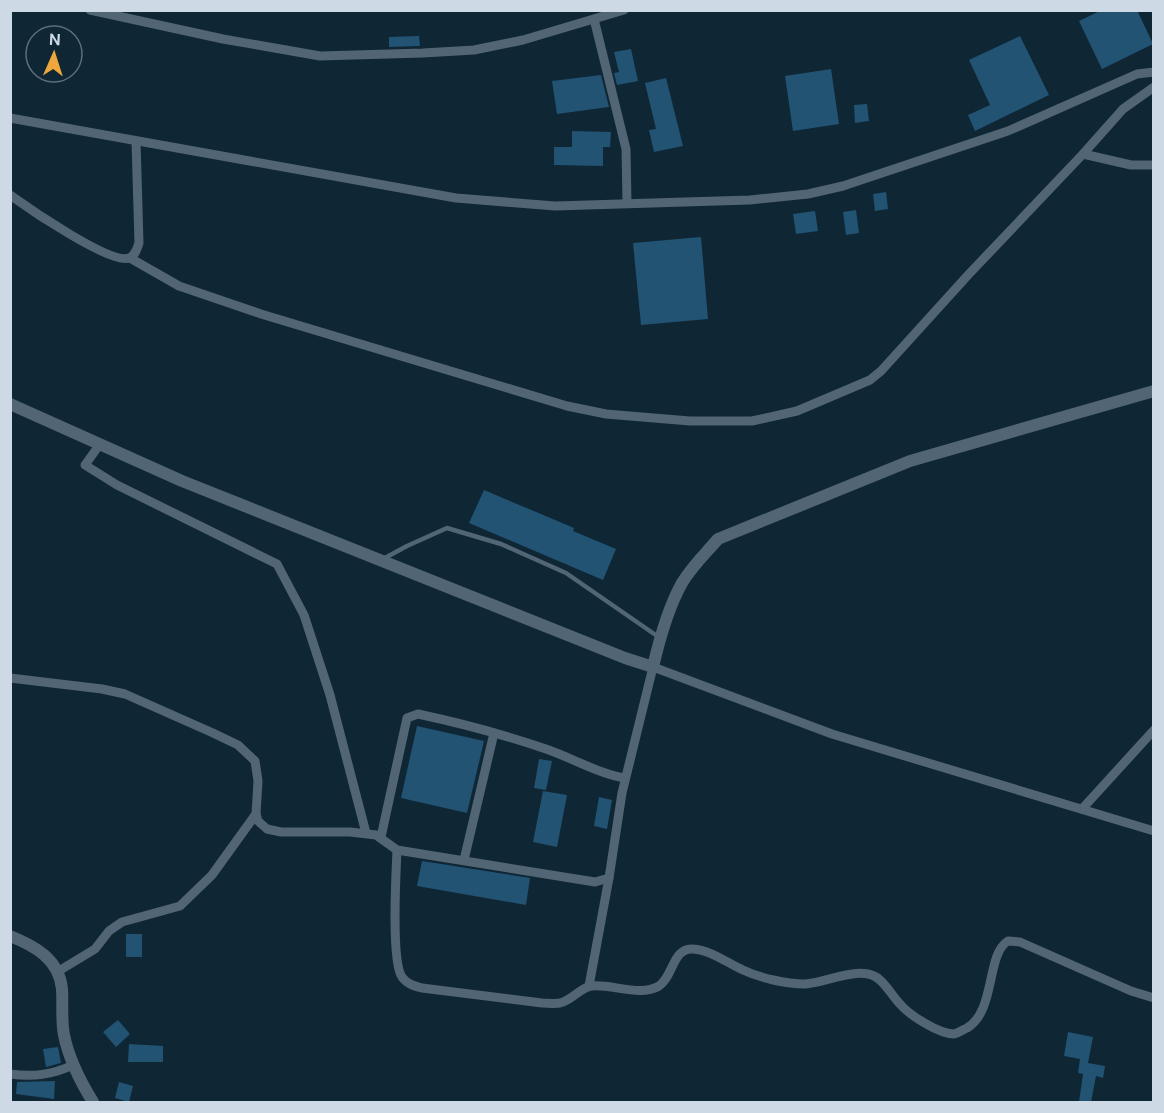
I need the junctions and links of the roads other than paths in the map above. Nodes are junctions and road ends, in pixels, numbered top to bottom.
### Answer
1 (90, 10) edge
2 (624, 10) edge
3 (594, 19) junction
4 (1154, 72) edge
5 (1154, 87) edge
6 (10, 118) edge
7 (136, 141) junction
8 (1083, 154) junction
9 (1154, 165) edge
10 (10, 195) edge
11 (627, 203) junction
12 (130, 258) junction
13 (1154, 391) edge
14 (10, 404) edge
15 (100, 444) junction
16 (381, 561) junction
17 (662, 639) junction
18 (653, 667) junction
19 (10, 678) edge
20 (1154, 730) edge
21 (494, 733) junction
22 (625, 778) junction
23 (1082, 809) junction
24 (256, 814) junction
25 (1154, 831) edge
26 (366, 833) junction
27 (381, 837) junction
28 (397, 850) junction
29 (464, 860) junction
30 (609, 878) junction
31 (10, 936) edge
32 (57, 972) junction
33 (589, 986) junction
34 (1154, 998) edge
35 (73, 1065) junction
36 (10, 1074) edge
37 (93, 1102) edge

1 - 3 street
2 - 3 street
3 - 11 street
4 - 11 street
5 - 8 street
6 - 7 street
7 - 11 street
7 - 12 street
8 - 9 street
8 - 12 street
10 - 12 street
13 - 17 street
14 - 15 street
15 - 16 street
15 - 26 street
16 - 17 lane
16 - 18 street
17 - 18 street
18 - 22 street
18 - 23 street
19 - 24 street
20 - 23 street
21 - 22 street
21 - 27 street
21 - 29 street
22 - 30 street
23 - 25 street
24 - 26 street
24 - 32 street
26 - 27 street
27 - 28 street
28 - 29 street
28 - 33 street
29 - 30 street
30 - 33 street
31 - 32 street
32 - 35 street
33 - 34 street
35 - 36 street
35 - 37 street

